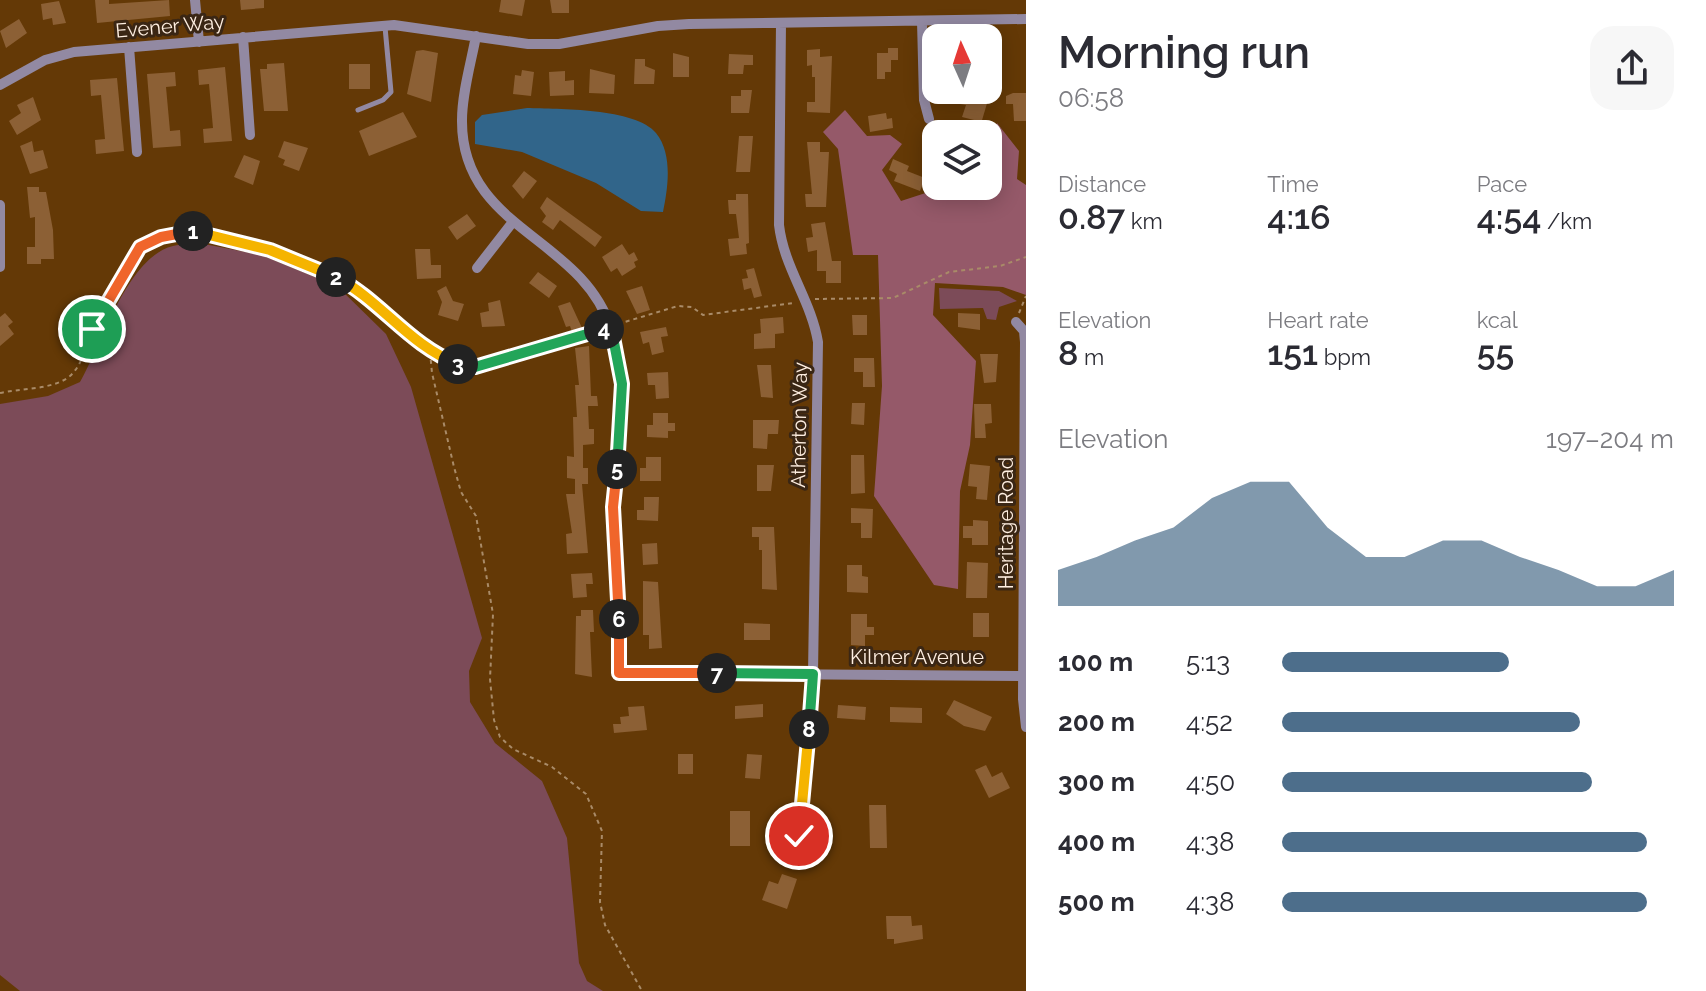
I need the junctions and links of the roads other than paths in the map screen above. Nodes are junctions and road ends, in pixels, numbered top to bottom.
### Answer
1 (195, 0) edge
2 (1026, 19) edge
3 (922, 21) junction
4 (781, 23) junction
5 (385, 26) junction
6 (476, 36) junction
7 (243, 37) junction
8 (199, 42) junction
9 (129, 47) junction
10 (0, 85) edge
11 (358, 110) dead end
12 (929, 119) dead end
13 (250, 135) dead end
14 (137, 152) dead end
15 (0, 205) edge
16 (512, 223) junction
17 (0, 267) edge
18 (477, 268) dead end
19 (1016, 322) road end
20 (1025, 432) edge
21 (813, 674) junction
22 (1023, 676) junction
23 (1026, 727) edge
24 (799, 836) dead end

1 - 8 street
2 - 3 street, Evener Way
3 - 4 street, Evener Way
3 - 12 street
4 - 6 street, Evener Way
4 - 21 street, Atherton Way
5 - 6 street, Evener Way
5 - 7 street, Evener Way
5 - 11 lane
6 - 16 street
7 - 8 street, Evener Way
7 - 13 street
8 - 9 street, Evener Way
9 - 10 street, Evener Way
9 - 14 street
15 - 17 street
16 - 18 street
16 - 21 street, Kilmer Avenue
19 - 20 street, Heritage Road
20 - 22 street, Heritage Road
21 - 22 street, Kilmer Avenue
21 - 24 street, Atherton Way
22 - 23 street, Heritage Road

